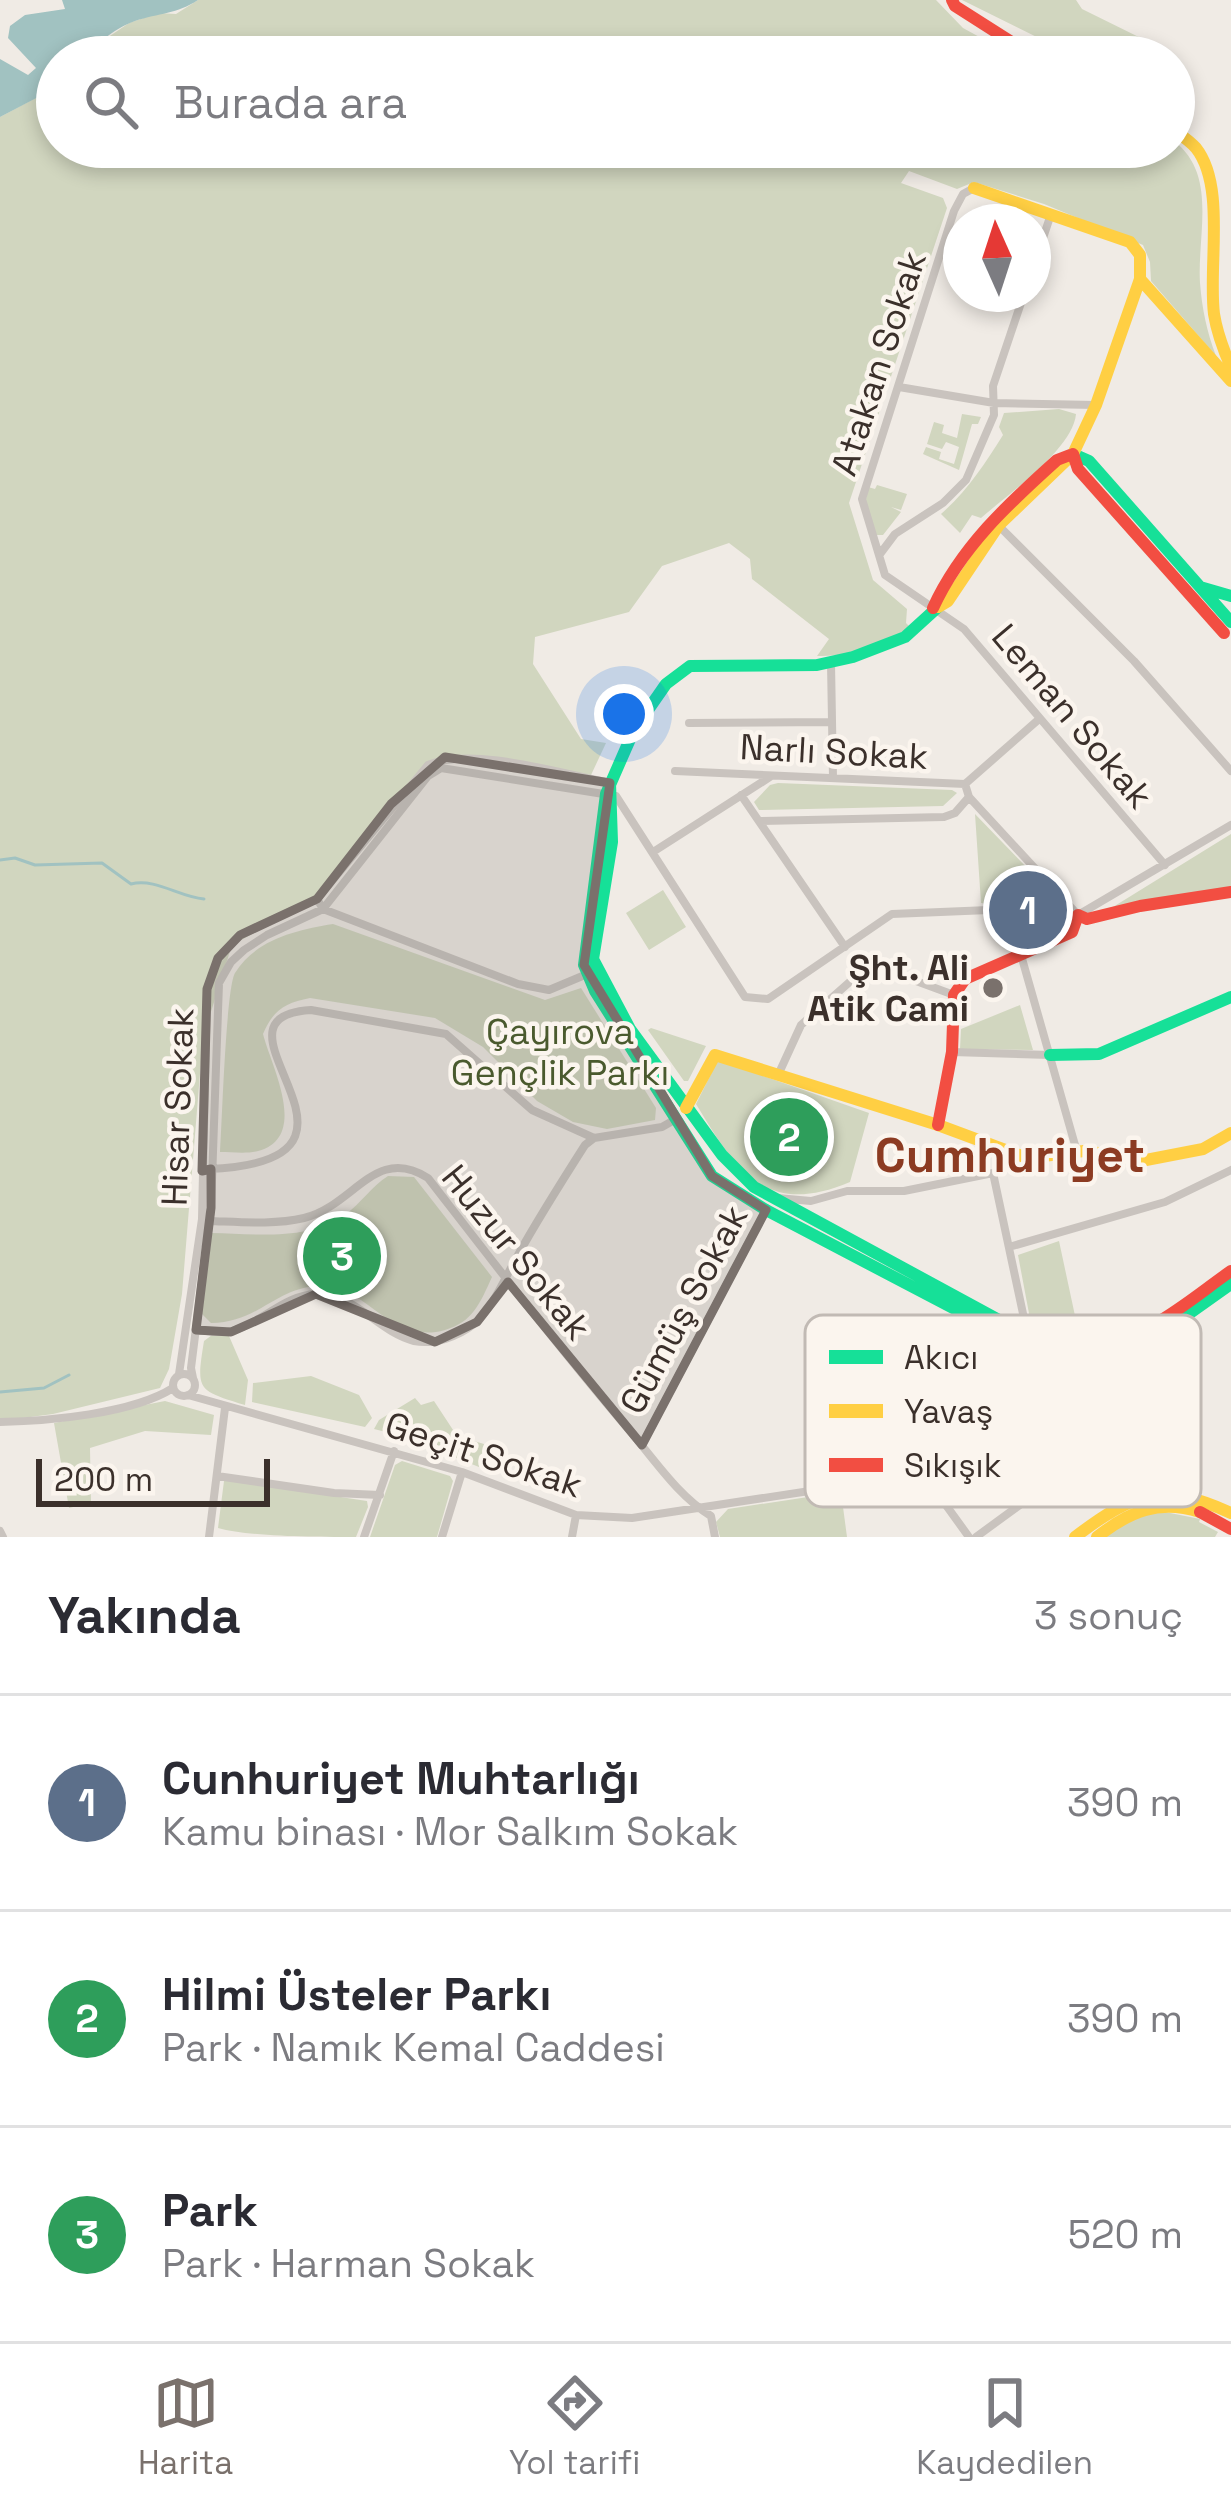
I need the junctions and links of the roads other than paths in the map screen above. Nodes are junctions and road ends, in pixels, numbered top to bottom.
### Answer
1 (952, 0) edge
2 (998, 36) edge
3 (1195, 147) edge
4 (974, 188) joint
5 (1052, 214) junction
6 (1051, 217) edge
7 (1139, 279) junction
8 (1018, 312) edge
9 (1230, 362) edge
10 (1231, 381) edge
11 (899, 387) junction
12 (994, 403) junction
13 (1096, 405) junction
14 (1073, 454) junction
15 (995, 522) junction
16 (879, 555) junction
17 (1198, 586) junction
18 (1231, 596) edge
19 (932, 610) junction
20 (1229, 625) edge
21 (831, 663) junction
22 (1039, 720) junction
23 (832, 722) junction
24 (689, 723) dead end
25 (675, 771) dead end
26 (1231, 771) edge
27 (771, 776) junction
28 (832, 778) junction
29 (965, 784) junction
30 (611, 791) junction
31 (741, 795) junction
32 (969, 797) junction
33 (759, 821) junction
34 (1231, 825) edge
35 (652, 853) junction
36 (1165, 865) junction
37 (1046, 878) junction
38 (1231, 892) edge
39 (316, 899) junction
40 (323, 909) junction
41 (1078, 915) junction
42 (844, 946) junction
43 (1020, 953) junction
44 (592, 972) junction
45 (954, 995) junction
46 (1231, 997) edge
47 (952, 1052) junction
48 (1050, 1055) junction
49 (779, 1073) junction
50 (688, 1107) junction
51 (676, 1119) junction
52 (938, 1125) junction
53 (1231, 1132) edge
54 (594, 1138) junction
55 (1077, 1152) junction
56 (1012, 1153) junction
57 (206, 1170) junction
58 (1231, 1170) edge
59 (993, 1173) junction
60 (770, 1204) junction
61 (206, 1220) junction
62 (1009, 1247) junction
63 (1231, 1271) edge
64 (505, 1277) junction
65 (1231, 1284) edge
66 (975, 1315) edge
67 (1023, 1315) edge
68 (1167, 1315) edge
69 (1188, 1315) edge
70 (196, 1330) junction
71 (179, 1374) junction
72 (194, 1378) junction
73 (173, 1388) junction
74 (188, 1395) junction
75 (224, 1408) junction
76 (2, 1423) edge
77 (642, 1445) junction
78 (394, 1451) junction
79 (462, 1472) junction
80 (217, 1476) junction
81 (805, 1491) edge
82 (380, 1495) junction
83 (1201, 1503) edge
84 (1201, 1504) edge
85 (1201, 1506) edge
86 (1204, 1506) junction
87 (949, 1507) edge
88 (1015, 1507) edge
89 (1113, 1507) edge
90 (1115, 1507) edge
91 (1131, 1507) edge
92 (1153, 1507) edge
93 (697, 1508) junction
94 (1110, 1510) junction
95 (1231, 1513) edge
96 (576, 1515) junction
97 (1231, 1528) edge
98 (1103, 1532) edge
99 (210, 1536) edge
100 (224, 1537) edge
101 (364, 1537) edge
102 (442, 1537) edge
103 (572, 1537) edge
104 (715, 1537) edge
105 (972, 1537) edge
106 (1075, 1537) edge

1 - 2 street
3 - 9 street
4 - 5 street
4 - 11 street, Atakan Sokak
5 - 6 street
5 - 7 street
7 - 10 street
7 - 13 street
8 - 12 street
11 - 12 street
11 - 16 street, Atakan Sokak
12 - 13 street
12 - 16 street
13 - 14 street
14 - 15 street
14 - 17 street
14 - 20 street
15 - 19 street
15 - 26 street
16 - 19 street, Atakan Sokak
17 - 18 street
17 - 20 street
19 - 21 street
19 - 22 street, Leman Sokak
21 - 23 street
21 - 30 street
22 - 29 street, Narlı Sokak
22 - 36 street, Leman Sokak
23 - 24 street
23 - 28 street
25 - 27 street, Narlı Sokak
27 - 28 street, Narlı Sokak
27 - 31 street
28 - 29 street, Narlı Sokak
29 - 32 street
30 - 35 street
30 - 39 street, Hisar Sokak
30 - 40 street, Hisar Sokak
30 - 44 street
31 - 33 street
31 - 35 street
32 - 33 street
32 - 37 street
33 - 42 street
34 - 36 street
35 - 42 street
36 - 41 street
37 - 41 street
37 - 42 street
38 - 41 street
39 - 40 street
39 - 57 street, Hisar Sokak
40 - 44 street
40 - 57 street, Hisar Sokak
41 - 43 street
43 - 45 street
43 - 48 street
44 - 50 street
44 - 51 street
45 - 47 street
45 - 49 street
46 - 48 street
47 - 48 street
47 - 52 street
48 - 55 street
49 - 50 street
49 - 52 street
50 - 51 street
50 - 60 street
51 - 54 street
51 - 60 street
52 - 56 street
53 - 55 street
54 - 57 street
54 - 64 street
55 - 56 street
56 - 59 street
57 - 61 street, Hisar Sokak
58 - 62 street
59 - 60 street
59 - 62 street
60 - 66 street
60 - 77 street, Gümüş Sokak
61 - 64 street, Huzur Sokak
61 - 70 street, Hisar Sokak
61 - 71 street, Hisar Sokak
62 - 67 street
63 - 68 street
64 - 70 street
64 - 77 street, Huzur Sokak
65 - 69 street
70 - 72 street, Hisar Sokak
71 - 72 street
71 - 73 street
72 - 74 street
73 - 74 street
73 - 76 street
74 - 75 street, Geçit Sokak
75 - 78 street, Geçit Sokak
75 - 80 street
77 - 93 street, Huzur Sokak
78 - 79 street, Geçit Sokak
78 - 82 street
79 - 96 street, Geçit Sokak
79 - 102 street
80 - 82 street
80 - 99 street
81 - 93 street, Geçit Sokak
82 - 101 street
83 - 86 street
84 - 86 street
85 - 86 street
86 - 95 street
86 - 97 street, bridge
87 - 105 street
88 - 105 street
89 - 94 street
90 - 94 street
91 - 98 street
92 - 98 street
93 - 96 street, Geçit Sokak
93 - 104 street, Huzur Sokak
94 - 106 street
96 - 103 street
99 - 100 street

